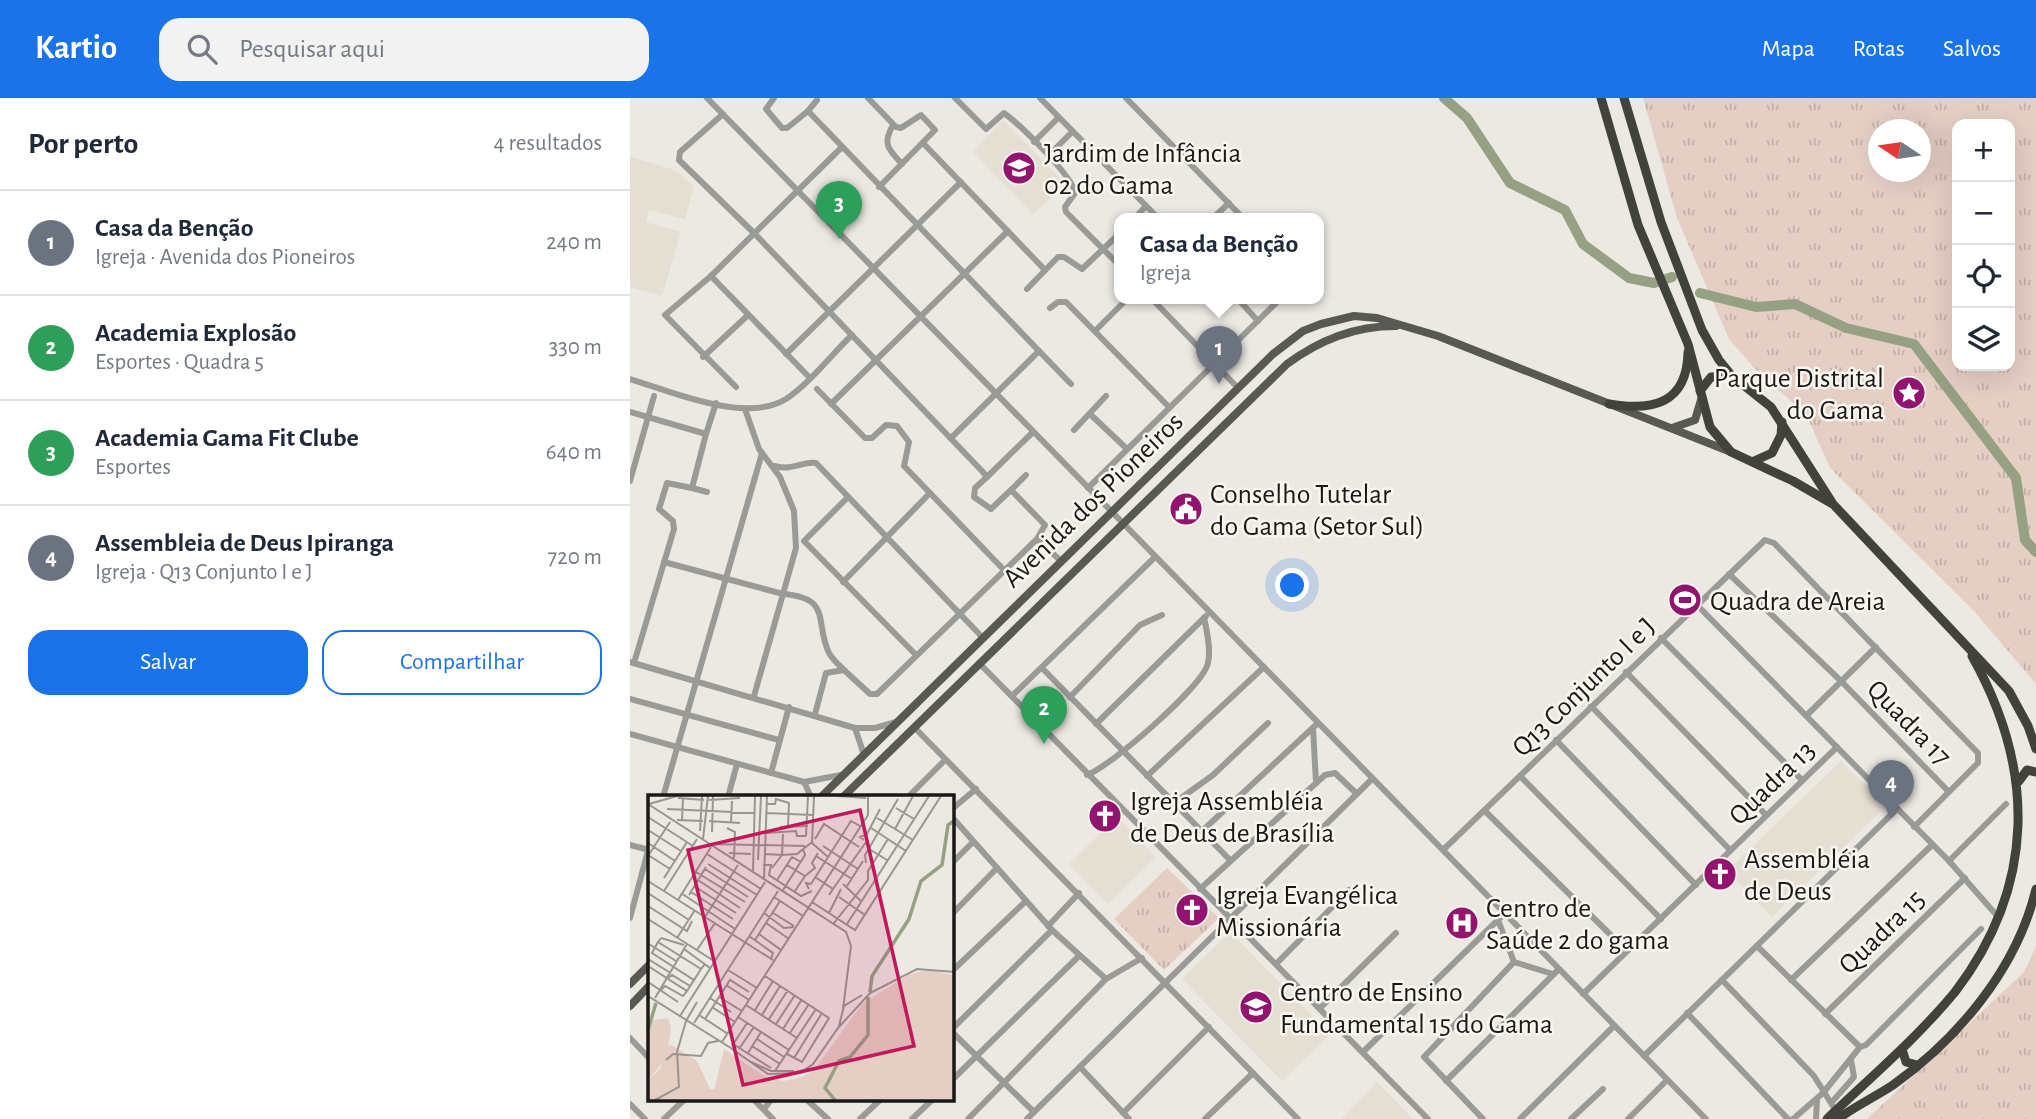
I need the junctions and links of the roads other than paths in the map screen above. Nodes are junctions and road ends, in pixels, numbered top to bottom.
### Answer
1 (707, 98) edge
2 (774, 98) edge
3 (868, 98) edge
4 (955, 98) edge
5 (1040, 98) edge
6 (1126, 98) edge
7 (1601, 98) edge
8 (1625, 98) edge
9 (817, 100) dead end
10 (808, 111) junction
11 (723, 114) junction
12 (1058, 118) junction
13 (893, 125) junction
14 (1072, 132) junction
15 (1034, 142) junction
16 (923, 144) junction
17 (841, 148) junction
18 (1048, 156) junction
19 (902, 164) junction
20 (961, 182) junction
21 (879, 187) junction
22 (797, 189) junction
23 (1229, 203) junction
24 (1146, 206) junction
25 (1140, 213) edge
26 (1153, 213) edge
27 (1218, 213) edge
28 (1238, 213) edge
29 (916, 225) junction
30 (1008, 231) junction
31 (754, 233) junction
32 (1114, 240) edge
33 (1105, 250) junction
34 (1114, 260) edge
35 (872, 268) junction
36 (1045, 270) junction
37 (965, 273) junction
38 (711, 276) junction
39 (1027, 289) dead end
40 (1122, 304) edge
41 (1157, 304) edge
42 (1242, 304) edge
43 (1275, 304) edge
44 (1049, 308) dead end
45 (829, 311) junction
46 (747, 316) junction
47 (920, 317) junction
48 (1258, 321) junction
49 (1402, 326) junction
50 (1096, 330) junction
51 (1303, 331) junction
52 (852, 335) junction
53 (1688, 344) junction
54 (1314, 345) junction
55 (1039, 351) junction
56 (786, 354) junction
57 (703, 357) junction
58 (876, 359) junction
59 (1214, 364) junction
60 (1732, 376) junction
61 (809, 377) junction
62 (630, 379) edge
63 (1072, 384) dead end
64 (736, 387) dead end
65 (1238, 388) junction
66 (817, 389) dead end
67 (995, 393) junction
68 (1700, 395) junction
69 (654, 396) dead end
70 (1106, 396) dead end
71 (716, 403) junction
72 (831, 404) junction
73 (1609, 404) junction
74 (1169, 407) junction
75 (745, 410) junction
76 (630, 412) edge
77 (1090, 414) junction
78 (649, 417) junction
79 (1782, 421) junction
80 (1670, 428) junction
81 (1074, 430) dead end
82 (1033, 432) junction
83 (706, 434) junction
84 (951, 438) junction
85 (1177, 447) junction
86 (1127, 449) junction
87 (1731, 452) junction
88 (762, 453) junction
89 (1187, 460) junction
90 (1754, 461) junction
91 (774, 466) junction
92 (1026, 475) dead end
93 (987, 477) junction
94 (630, 481) edge
95 (692, 488) junction
96 (1088, 488) junction
97 (1011, 490) junction
98 (707, 492) dead end
99 (930, 493) junction
100 (847, 498) junction
101 (1833, 504) junction
102 (1111, 512) junction
103 (1122, 524) junction
104 (885, 537) junction
105 (1037, 539) junction
106 (804, 541) junction
107 (796, 548) junction
108 (1155, 557) junction
109 (1061, 561) junction
110 (664, 562) junction
111 (1004, 570) junction
112 (1729, 574) junction
113 (724, 578) junction
114 (843, 582) junction
115 (1034, 587) junction
116 (783, 594) junction
117 (1027, 595) junction
118 (1046, 597) junction
119 (1697, 605) junction
120 (1036, 607) junction
121 (959, 611) junction
122 (1162, 615) dead end
123 (1207, 615) junction
124 (983, 638) junction
125 (1661, 638) junction
126 (1966, 645) junction
127 (1876, 647) junction
128 (916, 655) junction
129 (632, 662) edge
130 (979, 663) junction
131 (1264, 667) junction
132 (1042, 668) junction
133 (844, 670) junction
134 (1626, 672) junction
135 (695, 680) junction
136 (1841, 681) junction
137 (754, 696) junction
138 (1012, 696) junction
139 (1070, 697) junction
140 (630, 699) edge
141 (1591, 706) junction
142 (789, 707) junction
143 (815, 714) junction
144 (686, 715) junction
145 (1807, 715) junction
146 (898, 722) junction
147 (1268, 723) dead end
148 (1096, 724) junction
149 (1316, 726) junction
150 (914, 727) junction
151 (855, 728) junction
152 (630, 734) edge
153 (779, 740) junction
154 (1556, 740) junction
155 (872, 747) junction
156 (1837, 747) junction
157 (676, 748) junction
158 (2036, 749) edge
159 (1122, 751) junction
160 (864, 755) junction
161 (945, 760) junction
162 (879, 762) junction
163 (737, 764) junction
164 (2036, 772) edge
165 (771, 773) junction
166 (846, 773) junction
167 (1087, 775) junction
168 (1147, 776) junction
169 (1520, 776) junction
170 (1371, 780) junction
171 (1802, 780) junction
172 (804, 782) junction
173 (1316, 782) junction
174 (2019, 782) junction
175 (976, 789) junction
176 (1948, 791) junction
177 (1357, 794) junction
178 (664, 795) edge
179 (728, 795) edge
180 (810, 795) edge
181 (823, 795) edge
182 (845, 795) edge
183 (910, 795) edge
184 (1174, 803) junction
185 (2006, 804) dead end
186 (954, 807) edge
187 (1897, 809) junction
188 (1485, 811) junction
189 (1766, 816) junction
190 (954, 819) edge
191 (1914, 827) junction
192 (1201, 832) junction
193 (973, 842) junction
194 (630, 845) edge
195 (1932, 845) junction
196 (648, 849) edge
197 (1443, 850) junction
198 (1730, 850) junction
199 (648, 853) edge
200 (1230, 860) junction
201 (954, 861) edge
202 (1949, 861) junction
203 (997, 868) junction
204 (1965, 878) junction
205 (1696, 885) junction
206 (1200, 889) junction
207 (2036, 889) edge
208 (1349, 890) dead end
209 (1079, 893) junction
210 (1026, 901) junction
211 (1987, 902) junction
212 (2006, 902) junction
213 (954, 912) edge
214 (1504, 913) junction
215 (630, 918) edge
216 (1232, 918) junction
217 (1999, 918) junction
218 (1661, 919) junction
219 (1498, 920) junction
220 (1050, 928) junction
221 (1981, 929) dead end
222 (1396, 933) dead end
223 (1757, 946) junction
224 (1627, 951) junction
225 (1079, 956) junction
226 (1142, 958) junction
227 (1514, 962) junction
228 (1276, 964) junction
229 (648, 966) edge
230 (954, 969) edge
231 (1556, 972) junction
232 (1106, 979) junction
233 (1722, 980) junction
234 (1791, 980) junction
235 (1165, 982) junction
236 (630, 984) edge
237 (648, 990) edge
238 (1583, 994) junction
239 (630, 1006) edge
240 (1320, 1008) junction
241 (1687, 1013) junction
242 (1825, 1014) junction
243 (1614, 1026) junction
244 (1209, 1027) junction
245 (954, 1028) edge
246 (954, 1032) edge
247 (630, 1038) edge
248 (1860, 1047) junction
249 (1902, 1049) junction
250 (1363, 1052) junction
251 (976, 1056) junction
252 (1644, 1056) junction
253 (648, 1057) edge
254 (1851, 1060) junction
255 (1917, 1065) junction
256 (1080, 1067) junction
257 (1253, 1073) junction
258 (954, 1078) edge
259 (1667, 1080) junction
260 (1446, 1081) junction
261 (1004, 1084) junction
262 (1603, 1089) dead end
263 (1823, 1093) junction
264 (1817, 1100) junction
265 (682, 1102) edge
266 (756, 1102) edge
267 (769, 1102) edge
268 (813, 1102) edge
269 (878, 1102) edge
270 (930, 1102) edge
271 (630, 1104) edge
272 (764, 1109) junction
273 (1835, 1111) edge
274 (1034, 1112) junction
275 (1123, 1112) junction
276 (1297, 1118) edge
277 (645, 1119) edge
278 (664, 1119) edge
279 (773, 1119) edge
280 (828, 1119) edge
281 (860, 1119) edge
282 (912, 1119) edge
283 (968, 1119) edge
284 (1027, 1119) edge
285 (1129, 1119) edge
286 (1205, 1119) edge
287 (1428, 1119) edge
288 (1483, 1119) edge
289 (1520, 1119) edge
290 (1571, 1119) edge
291 (1628, 1119) edge
292 (1706, 1119) edge
293 (1791, 1119) edge
294 (1816, 1119) edge
295 (1827, 1119) edge

1 - 11 street
2 - 10 street
3 - 13 street
4 - 15 street
5 - 12 street
6 - 23 street
7 - 53 highway
8 - 60 highway
9 - 10 street
10 - 17 street
11 - 22 street
11 - 31 street
12 - 14 street
12 - 15 street
13 - 16 street
13 - 19 street
14 - 18 street
14 - 24 street
15 - 18 street
16 - 19 street
16 - 20 street
17 - 21 street
17 - 22 street
18 - 33 street
19 - 21 street
20 - 29 street
20 - 30 street
21 - 29 street
22 - 31 street
22 - 35 street
23 - 27 street
23 - 28 street
24 - 25 street
24 - 26 street
29 - 35 street
29 - 37 street
30 - 36 street
30 - 37 street
31 - 38 street
31 - 45 street
32 - 33 street
33 - 34 street
33 - 36 street
35 - 45 street
35 - 47 street
36 - 39 street
37 - 47 street
37 - 55 street
38 - 46 street
38 - 57 street
40 - 50 street
41 - 59 street
42 - 48 street
43 - 48 street
44 - 50 street
45 - 52 street
45 - 56 street
46 - 56 street
46 - 57 street
47 - 58 street
47 - 67 street
48 - 59 street
49 - 51 main road, Avenida dos Pioneiros
49 - 54 main road, Avenida dos Pioneiros
49 - 73 main road
50 - 74 street
51 - 54 main road
51 - 65 main road, Avenida dos Pioneiros
52 - 58 street
52 - 61 street
53 - 68 highway
53 - 73 highway
54 - 89 main road, Avenida dos Pioneiros
55 - 63 street
55 - 67 street
56 - 61 street
57 - 64 street
58 - 72 street
58 - 84 street
59 - 65 street
59 - 74 street
60 - 68 highway
60 - 79 highway
61 - 75 street
62 - 71 street
65 - 85 main road, Avenida dos Pioneiros
66 - 72 street
67 - 82 street
67 - 84 street
68 - 80 main road
68 - 87 highway
69 - 78 street
70 - 77 street
71 - 75 street
71 - 83 street
72 - 99 street
73 - 80 main road
74 - 86 street
75 - 88 street
76 - 78 street
77 - 81 street
77 - 86 street
78 - 83 street
78 - 94 street
79 - 90 highway
79 - 101 highway
80 - 87 main road
82 - 93 street
82 - 96 street
83 - 95 street
84 - 93 street
85 - 89 main road
85 - 102 main road, Avenida dos Pioneiros
86 - 96 street
87 - 90 highway
88 - 91 street
88 - 113 street
89 - 103 main road, Avenida dos Pioneiros
90 - 101 highway
91 - 100 street
91 - 107 street
92 - 97 street
93 - 97 street
95 - 98 street
95 - 110 street
96 - 102 street
97 - 105 street
99 - 104 street
99 - 111 street
100 - 104 street
100 - 106 street
101 - 126 highway
102 - 103 street
102 - 109 main road, Avenida dos Pioneiros
103 - 108 street
103 - 118 main road, Avenida dos Pioneiros
104 - 114 street
104 - 121 street
105 - 109 street
105 - 111 street
106 - 107 street
106 - 114 street
107 - 116 street
108 - 123 street
108 - 132 street
109 - 115 main road, Avenida dos Pioneiros
110 - 113 street
110 - 129 street
111 - 121 street
112 - 119 street, Q13 Conjunto I e J
112 - 127 street, Q13 Conjunto I e J
112 - 136 street, Quadra 17
113 - 116 street
113 - 135 street
114 - 128 street
115 - 117 main road, Avenida dos Pioneiros
115 - 118 main road
116 - 133 street
116 - 137 street
117 - 120 main road
117 - 124 main road, Avenida dos Pioneiros
118 - 120 main road, Avenida dos Pioneiros
119 - 125 street, Q13 Conjunto I e J
119 - 145 street
120 - 130 main road, Avenida dos Pioneiros
121 - 124 street
121 - 128 street
122 - 139 street
123 - 131 street
123 - 148 street
123 - 159 street
124 - 146 main road, Avenida dos Pioneiros
125 - 134 street, Q13 Conjunto I e J
125 - 171 street
126 - 158 highway
126 - 174 highway
127 - 136 street
127 - 176 street, Q13 Conjunto I e J
128 - 133 street
129 - 135 street
130 - 138 street
130 - 150 main road, Avenida dos Pioneiros
131 - 149 street
131 - 168 street
132 - 138 street
132 - 139 street
133 - 143 street
134 - 141 street, Q13 Conjunto I e J
134 - 189 street
135 - 137 street
135 - 144 street
136 - 145 street
136 - 176 street, Quadra 17
137 - 142 street
138 - 167 street
139 - 148 street
140 - 144 street
141 - 154 street, Q13 Conjunto I e J
141 - 198 street
142 - 143 street
142 - 153 street
143 - 151 street
144 - 153 street
144 - 157 street
145 - 156 street
146 - 151 street
146 - 155 main road, Avenida dos Pioneiros
147 - 184 street
148 - 159 street
149 - 170 street
149 - 173 street
149 - 192 street
150 - 161 street
150 - 162 main road, Avenida dos Pioneiros
151 - 160 street
152 - 157 street
153 - 165 street
154 - 169 street, Q13 Conjunto I e J
154 - 205 street
155 - 160 main road, Avenida dos Pioneiros
155 - 162 main road
156 - 171 street, Quadra 13
156 - 187 street
157 - 163 street
157 - 178 street
159 - 167 street
159 - 168 street
160 - 166 main road, Avenida dos Pioneiros
161 - 175 street
161 - 183 street
162 - 182 main road, Avenida dos Pioneiros
163 - 165 street
163 - 179 street
164 - 174 highway
165 - 172 street
166 - 172 street
166 - 181 main road, Avenida dos Pioneiros
167 - 206 street
168 - 184 street
169 - 188 street, Q13 Conjunto I e J
169 - 218 street
170 - 177 street
170 - 197 street
171 - 189 street, Quadra 13
172 - 180 street
173 - 177 street
173 - 200 street
174 - 212 highway
175 - 186 street
175 - 209 street
176 - 191 street, Q13 Conjunto I e J
177 - 216 street
184 - 192 street
185 - 202 street
187 - 191 street
187 - 223 street
188 - 197 street, Q13 Conjunto I e J
188 - 224 street
189 - 198 street, Quadra 13
190 - 193 street
191 - 195 street
192 - 200 street
193 - 201 street
193 - 203 street
194 - 196 street
195 - 202 street
195 - 234 street
197 - 214 street
198 - 205 street, Quadra 13
199 - 215 street
200 - 206 street
202 - 204 street
203 - 210 street
203 - 213 street
204 - 211 street
204 - 242 street, Quadra 15
205 - 218 street, Quadra 13
206 - 216 street
207 - 255 highway
208 - 228 street
209 - 220 street
209 - 226 street
210 - 220 street
210 - 230 street
211 - 212 street
211 - 217 street
212 - 217 highway
214 - 219 street
214 - 231 street
216 - 228 street
216 - 235 street
217 - 249 highway
218 - 224 street, Quadra 13
219 - 227 street
219 - 250 street
220 - 225 street
220 - 245 street
221 - 248 street
222 - 240 street
223 - 233 street
223 - 234 street
224 - 238 street, Quadra 13
225 - 232 street
225 - 251 street
226 - 232 street
226 - 235 street
227 - 231 street
227 - 260 street
228 - 240 street
229 - 236 main road
231 - 238 street
231 - 260 street
232 - 261 street
233 - 241 street
233 - 263 street
234 - 242 street
235 - 244 street
235 - 256 street
237 - 239 main road
238 - 243 street
240 - 250 street
241 - 252 street
241 - 293 street
242 - 248 street
243 - 252 street
243 - 289 street
244 - 257 street
244 - 275 street
246 - 251 street
247 - 253 street
248 - 254 street
249 - 255 highway
249 - 273 highway
250 - 287 street
251 - 258 street
251 - 261 street
252 - 259 street
254 - 263 street
254 - 273 street
255 - 273 highway
256 - 274 street
256 - 275 street
257 - 276 street
257 - 286 street
259 - 291 street
259 - 292 street
260 - 288 street
261 - 274 street
261 - 283 street
262 - 290 street
263 - 264 street
263 - 273 street
264 - 293 street
264 - 294 street
265 - 278 street
266 - 272 street
267 - 272 street
268 - 280 street
269 - 281 street
270 - 282 street
271 - 277 street
272 - 279 street
273 - 295 highway
274 - 284 street
275 - 285 street

